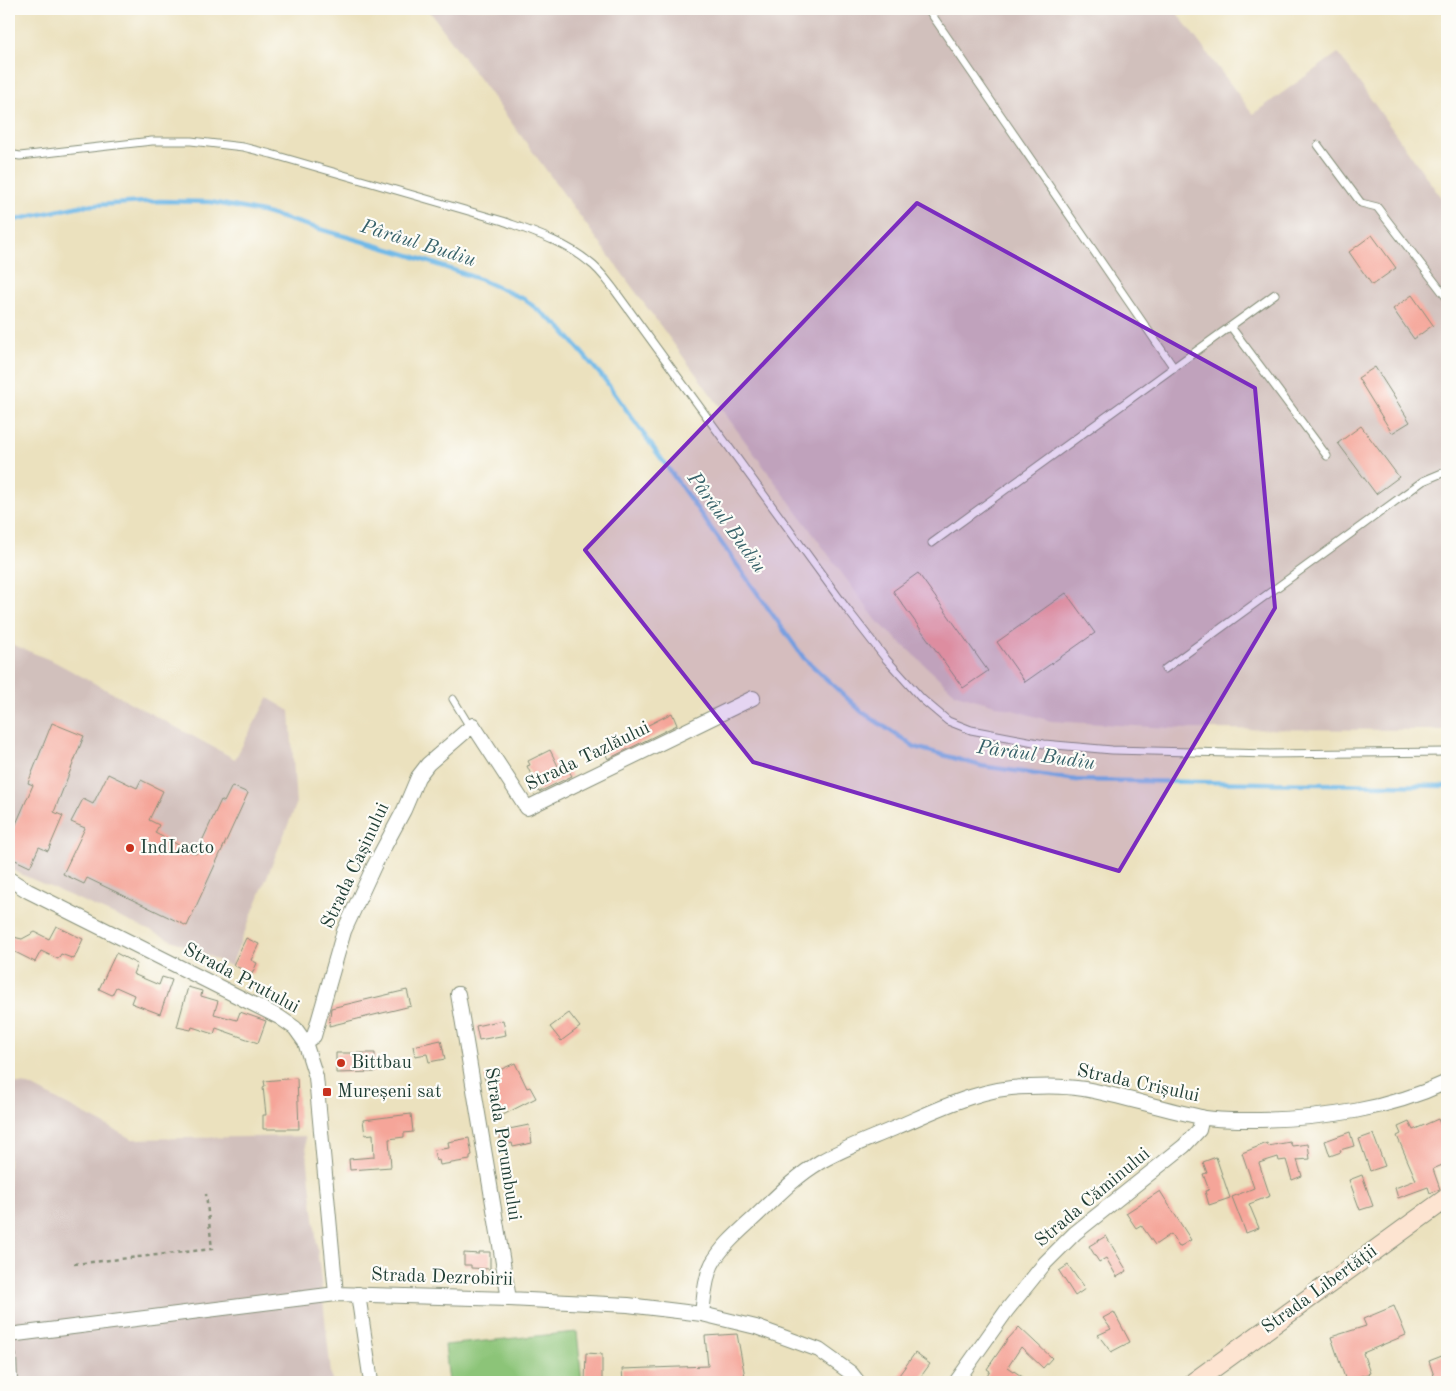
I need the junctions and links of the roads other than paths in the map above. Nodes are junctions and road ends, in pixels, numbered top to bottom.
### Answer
1 (928, 9) edge
2 (1318, 145) dead end
3 (9, 154) edge
4 (1276, 294) dead end
5 (1447, 298) edge
6 (1231, 327) junction
7 (1174, 368) junction
8 (1327, 456) dead end
9 (1447, 471) edge
10 (932, 543) dead end
11 (1165, 669) dead end
12 (754, 698) dead end
13 (452, 699) dead end
14 (472, 726) junction
15 (1447, 752) edge
16 (9, 879) edge
17 (458, 994) dead end
18 (305, 1042) junction
19 (1447, 1082) edge
20 (1202, 1117) junction
21 (1447, 1198) edge
22 (336, 1294) junction
23 (358, 1294) junction
24 (509, 1299) junction
25 (702, 1314) junction
26 (9, 1335) edge
27 (9, 1356) edge
28 (10, 1382) edge
29 (371, 1382) edge
30 (858, 1382) edge
31 (956, 1382) edge
32 (1194, 1382) edge

1 - 7 lane
2 - 5 lane
3 - 15 lane
4 - 6 lane
6 - 7 lane
6 - 8 lane
7 - 10 lane
9 - 11 lane
12 - 14 street, Strada Tazlăului
13 - 14 lane
14 - 18 street, Strada Cașinului
16 - 18 street, Strada Prutului
17 - 24 street, Strada Porumbului
18 - 22 street, Strada Prutului
19 - 20 street, Strada Crișului
20 - 25 street, Strada Crișului
20 - 31 street, Strada Căminului
21 - 32 main road, Strada Libertății
22 - 23 street, Strada Dezrobirii
22 - 26 street, Strada Dezrobirii
23 - 24 street, Strada Dezrobirii
23 - 29 street
24 - 25 street, Strada Dezrobirii
25 - 30 street, Strada Dezrobirii
27 - 28 street

